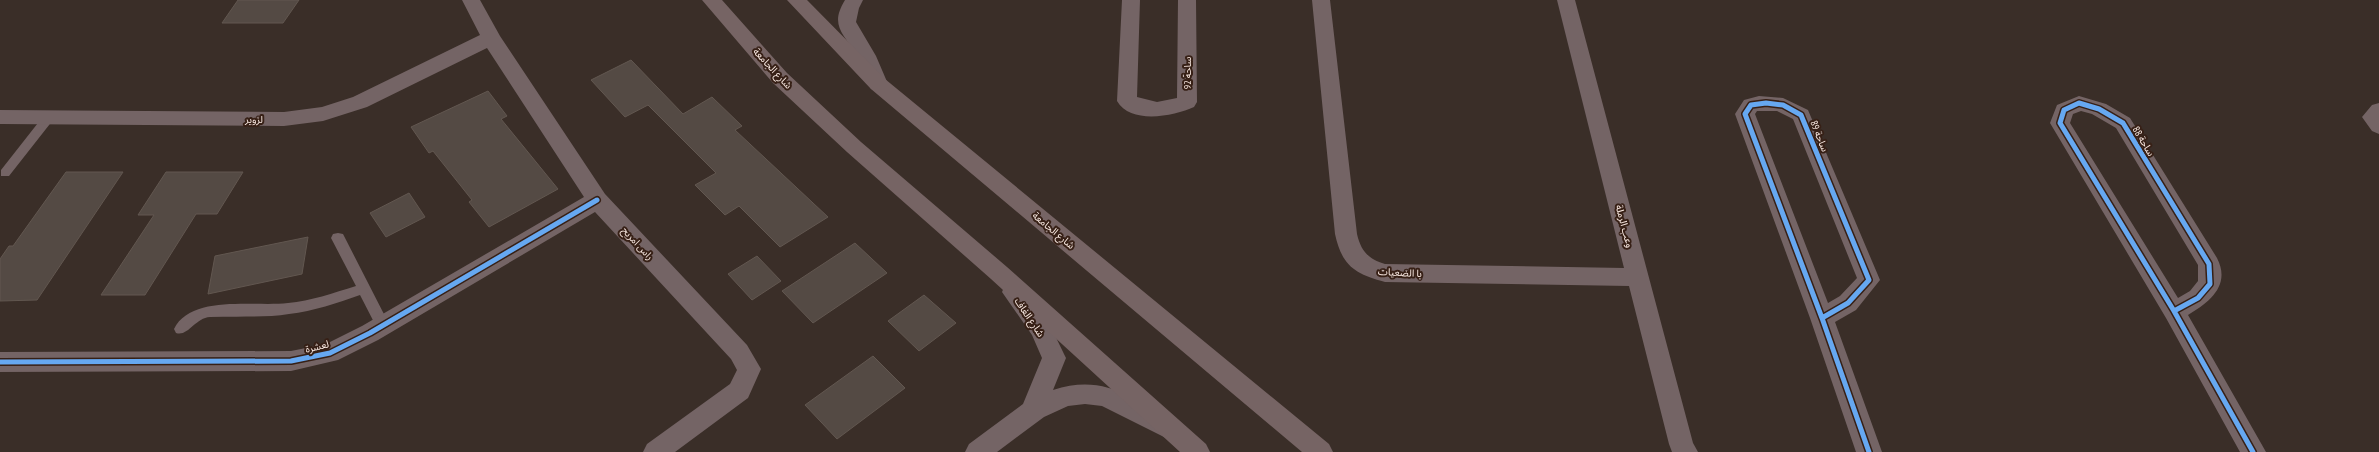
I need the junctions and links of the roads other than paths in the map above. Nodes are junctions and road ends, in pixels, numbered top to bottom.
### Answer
1 (471, 0) edge
2 (711, 0) edge
3 (796, 0) edge
4 (854, 0) edge
5 (1131, 0) edge
6 (1187, 0) edge
7 (1321, 0) edge
8 (1566, 0) edge
9 (491, 38) junction
10 (878, 84) junction
11 (2379, 110) edge
12 (0, 117) edge
13 (49, 117) junction
14 (2379, 126) edge
15 (5, 174) dead end
16 (598, 200) junction
17 (338, 238) dead end
18 (999, 273) junction
19 (1639, 277) junction
20 (363, 290) junction
21 (2174, 312) junction
22 (1822, 318) junction
23 (383, 326) junction
24 (181, 329) dead end
25 (0, 362) edge
26 (1034, 408) junction
27 (1174, 431) junction
28 (656, 452) edge
29 (978, 452) edge
30 (1197, 452) edge
31 (1320, 452) edge
32 (1685, 452) edge
33 (1869, 452) edge
34 (2253, 452) edge

1 - 9 street, راس امريح
2 - 18 main road, شارع الجامعة
3 - 10 main road, شارع الجامعة
4 - 10 street
5 - 6 street, ساحة 92
7 - 19 street, با الضعيات
8 - 19 street, وعب الرملة
9 - 13 street, لزوير
9 - 16 street, راس امريح
10 - 31 main road, شارع الجامعة
11 - 14 street
12 - 13 street, لزوير
13 - 15 lane
16 - 23 street, لعشرة
16 - 28 street, راس امريح
17 - 20 lane
18 - 26 street, شارع الغاف
18 - 27 main road, شارع الجامعة
19 - 32 street, وعب الرملة
20 - 23 lane
20 - 24 lane
21 - 21 street, ساحة 88
21 - 34 street, ساحة 88
22 - 22 street, ساحة 89
22 - 33 street, ساحة 89
23 - 25 street, لعشرة
26 - 27 street
26 - 29 street
27 - 30 main road, شارع الجامعة

